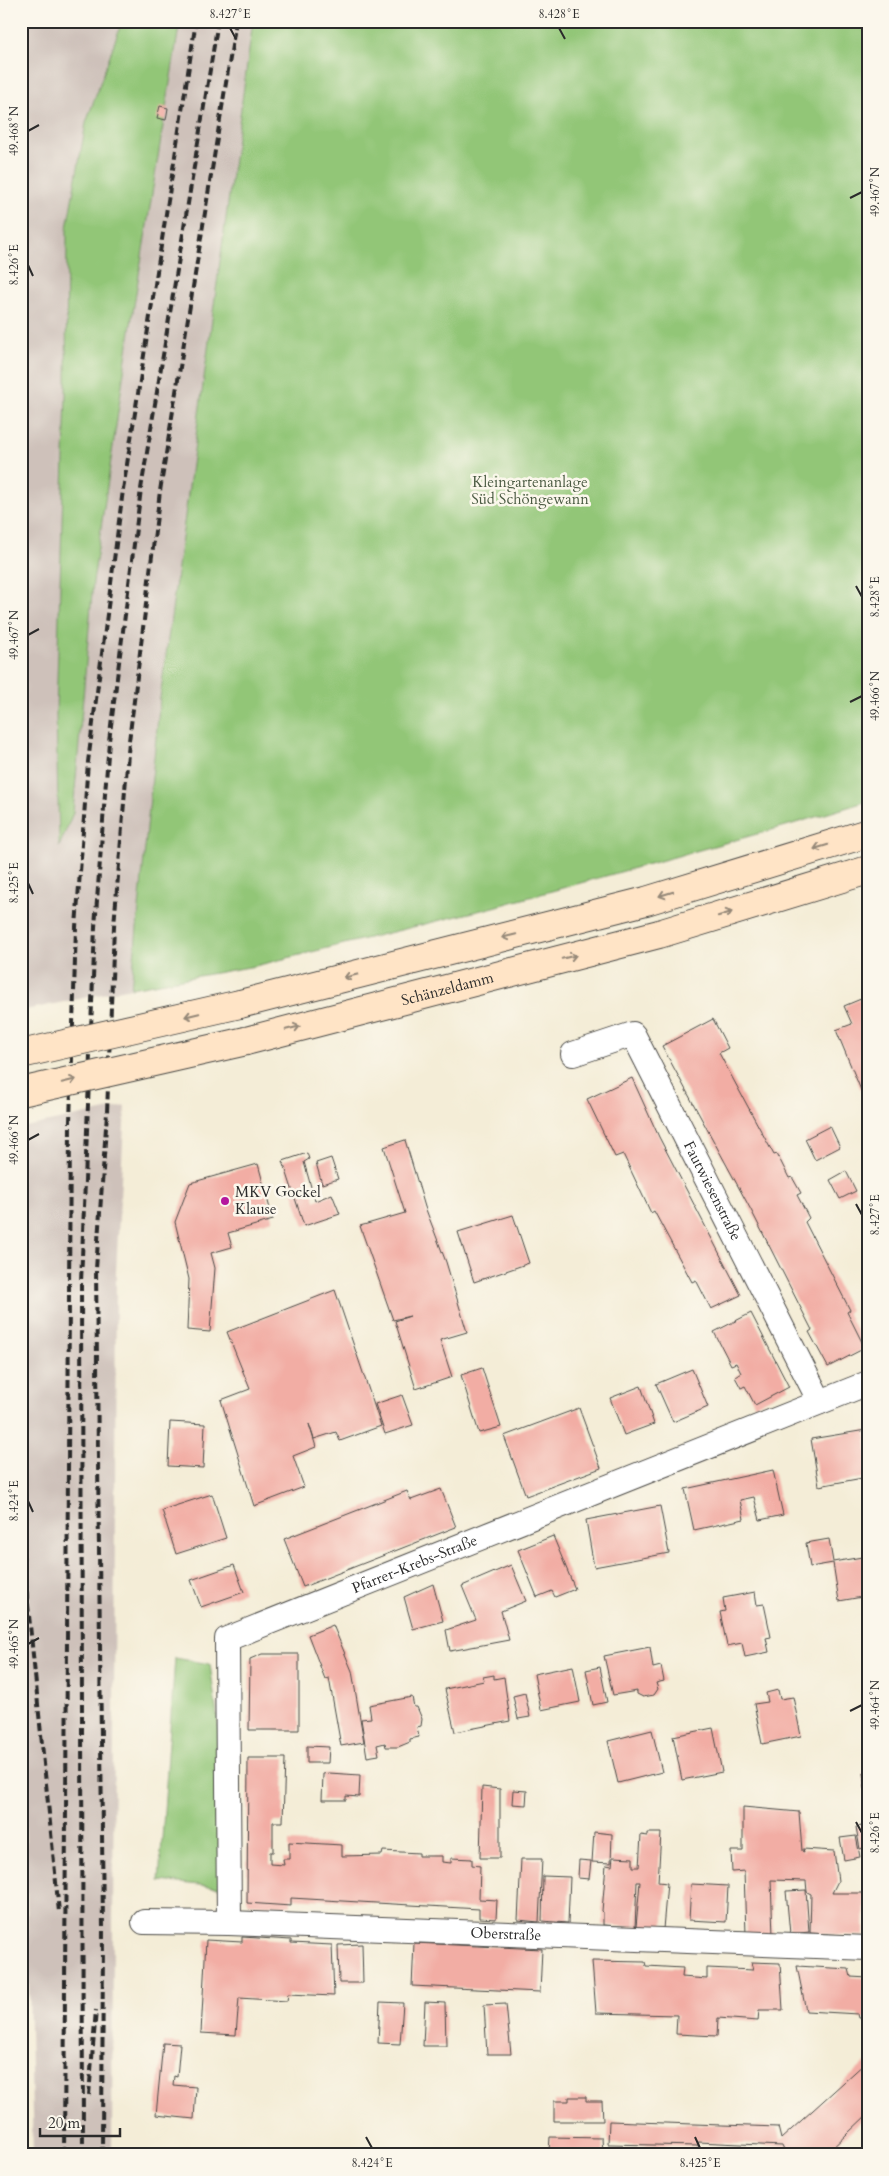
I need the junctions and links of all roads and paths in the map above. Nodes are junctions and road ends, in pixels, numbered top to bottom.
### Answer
1 (868, 833) edge
2 (868, 870) edge
3 (21, 1054) edge
4 (573, 1054) dead end
5 (21, 1092) edge
6 (868, 1383) edge
7 (820, 1402) junction
8 (144, 1922) dead end
9 (229, 1924) junction
10 (868, 1948) edge

1 -> 3 main road, bridge
5 -> 2 main road, Schänzeldamm, bridge
4 - 7 street, Fautwiesenstraße
6 - 7 street, Pfarrer-Krebs-Straße
7 - 9 street, Pfarrer-Krebs-Straße
8 - 9 street, Oberstraße
9 - 10 street, Oberstraße

